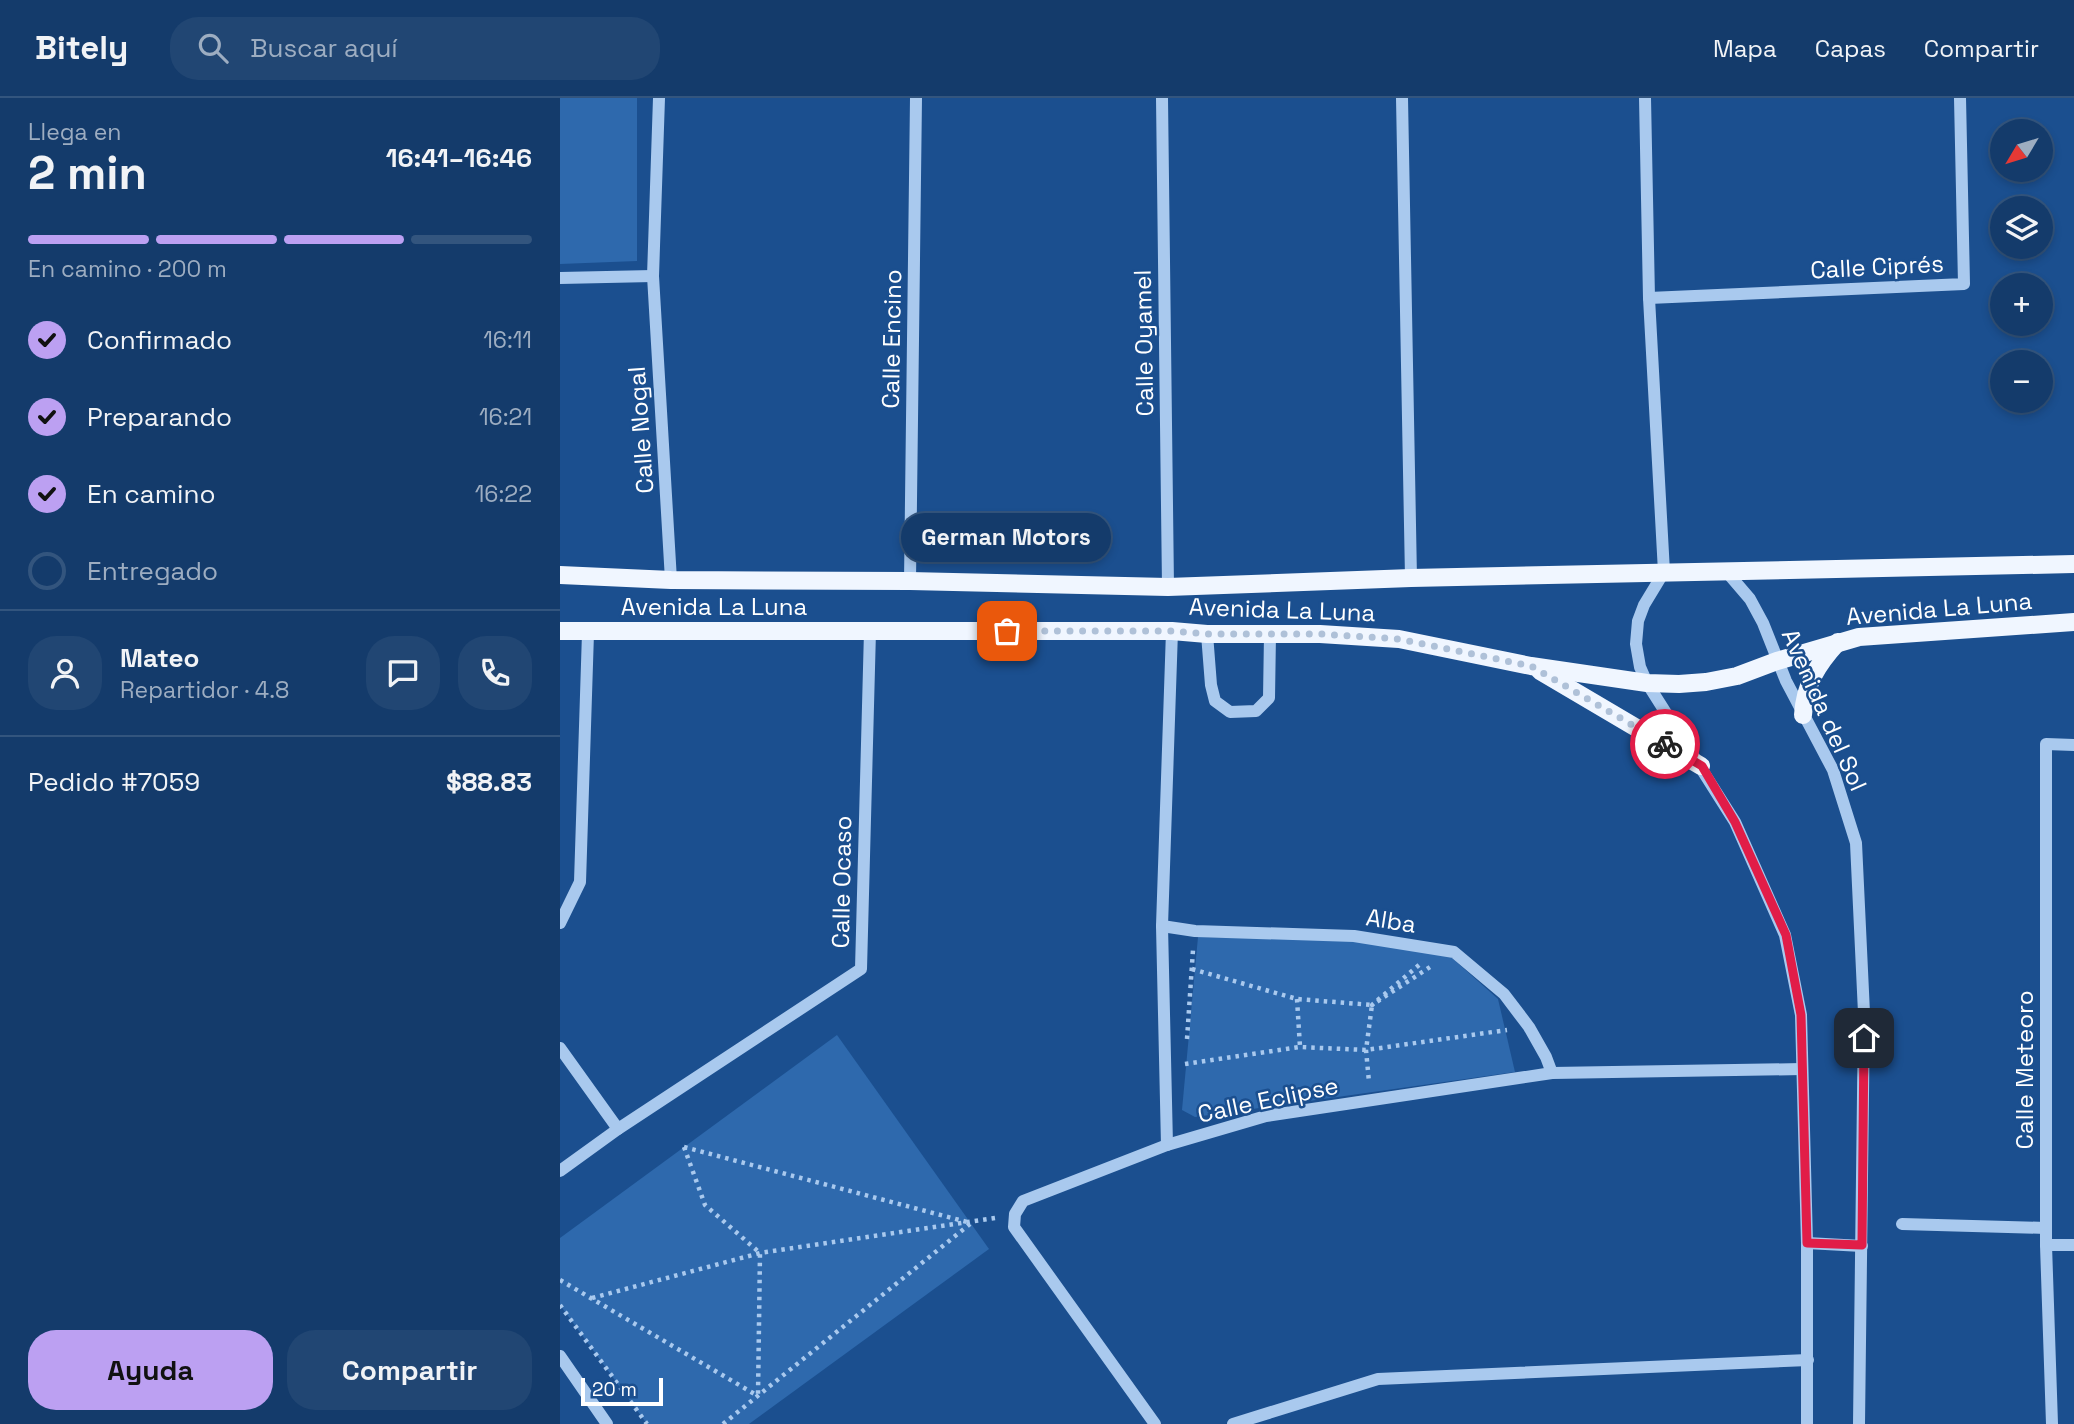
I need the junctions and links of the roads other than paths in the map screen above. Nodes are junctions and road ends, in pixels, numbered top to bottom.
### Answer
1 (659, 98) edge
2 (916, 98) edge
3 (1162, 98) edge
4 (1402, 98) edge
5 (1645, 98) edge
6 (1961, 98) edge
7 (653, 276) junction
8 (560, 278) edge
9 (1649, 298) junction
10 (2074, 564) edge
11 (1726, 570) junction
12 (1664, 572) junction
13 (560, 575) edge
14 (1411, 578) junction
15 (671, 580) junction
16 (910, 581) junction
17 (1168, 587) junction
18 (2074, 622) edge
19 (560, 631) edge
20 (870, 631) junction
21 (1172, 631) junction
22 (588, 633) junction
23 (1207, 634) junction
24 (1270, 634) junction
25 (1838, 642) junction
26 (1777, 662) junction
27 (1531, 666) junction
28 (1647, 683) junction
29 (1803, 715) junction
30 (2074, 745) edge
31 (1702, 766) junction
32 (560, 923) edge
33 (1162, 926) junction
34 (560, 1048) edge
35 (1802, 1069) junction
36 (1552, 1073) junction
37 (618, 1129) junction
38 (1167, 1145) junction
39 (560, 1171) edge
40 (1902, 1224) dead end
41 (2046, 1227) junction
42 (1807, 1243) junction
43 (1862, 1245) junction
44 (2046, 1245) junction
45 (2074, 1245) edge
46 (560, 1356) edge
47 (1808, 1360) junction
48 (607, 1424) edge
49 (1156, 1424) edge
50 (1233, 1424) edge
51 (1807, 1424) edge
52 (1859, 1424) edge
53 (2052, 1424) edge

1 - 7 street, Calle Nogal
2 - 16 street, Calle Encino
3 - 17 street, Calle Oyamel
4 - 14 street
5 - 9 street
6 - 9 street, Calle Ciprés
7 - 8 street
7 - 15 street, Calle Nogal
9 - 12 street
10 - 11 main road, Avenida La Luna
11 - 12 main road, Avenida La Luna
11 - 26 street, Avenida del Sol
12 - 14 main road, Avenida La Luna
12 - 28 street
13 - 15 main road, Avenida La Luna
14 - 17 main road, Avenida La Luna
15 - 16 main road, Avenida La Luna
16 - 17 main road, Avenida La Luna
18 - 25 main road, Avenida La Luna
19 - 22 main road, Avenida La Luna
20 - 21 main road, Avenida La Luna
20 - 22 main road, Avenida La Luna
20 - 37 street, Calle Ocaso
21 - 23 main road, Avenida La Luna
21 - 33 street
22 - 32 street
23 - 24 main road, Avenida La Luna
23 - 24 street
24 - 27 main road, Avenida La Luna
25 - 26 main road, Avenida La Luna
25 - 29 main road
26 - 28 main road, Avenida La Luna
26 - 29 street, Avenida del Sol
27 - 28 main road, Avenida La Luna
27 - 31 main road
28 - 31 street
29 - 43 street, Avenida del Sol
30 - 41 street, Calle Meteoro
31 - 35 street
33 - 36 street, Alba
33 - 38 street
34 - 37 street
35 - 36 street, Calle Eclipse
35 - 42 street
36 - 38 street, Calle Eclipse
37 - 39 street, Calle Ocaso
38 - 49 street, Calle Eclipse
40 - 41 street
41 - 44 street, Calle Meteoro
42 - 43 street
42 - 47 street
43 - 52 street, Avenida del Sol
44 - 45 street
44 - 53 street, Calle Meteoro
46 - 48 street
47 - 50 street
47 - 51 street

